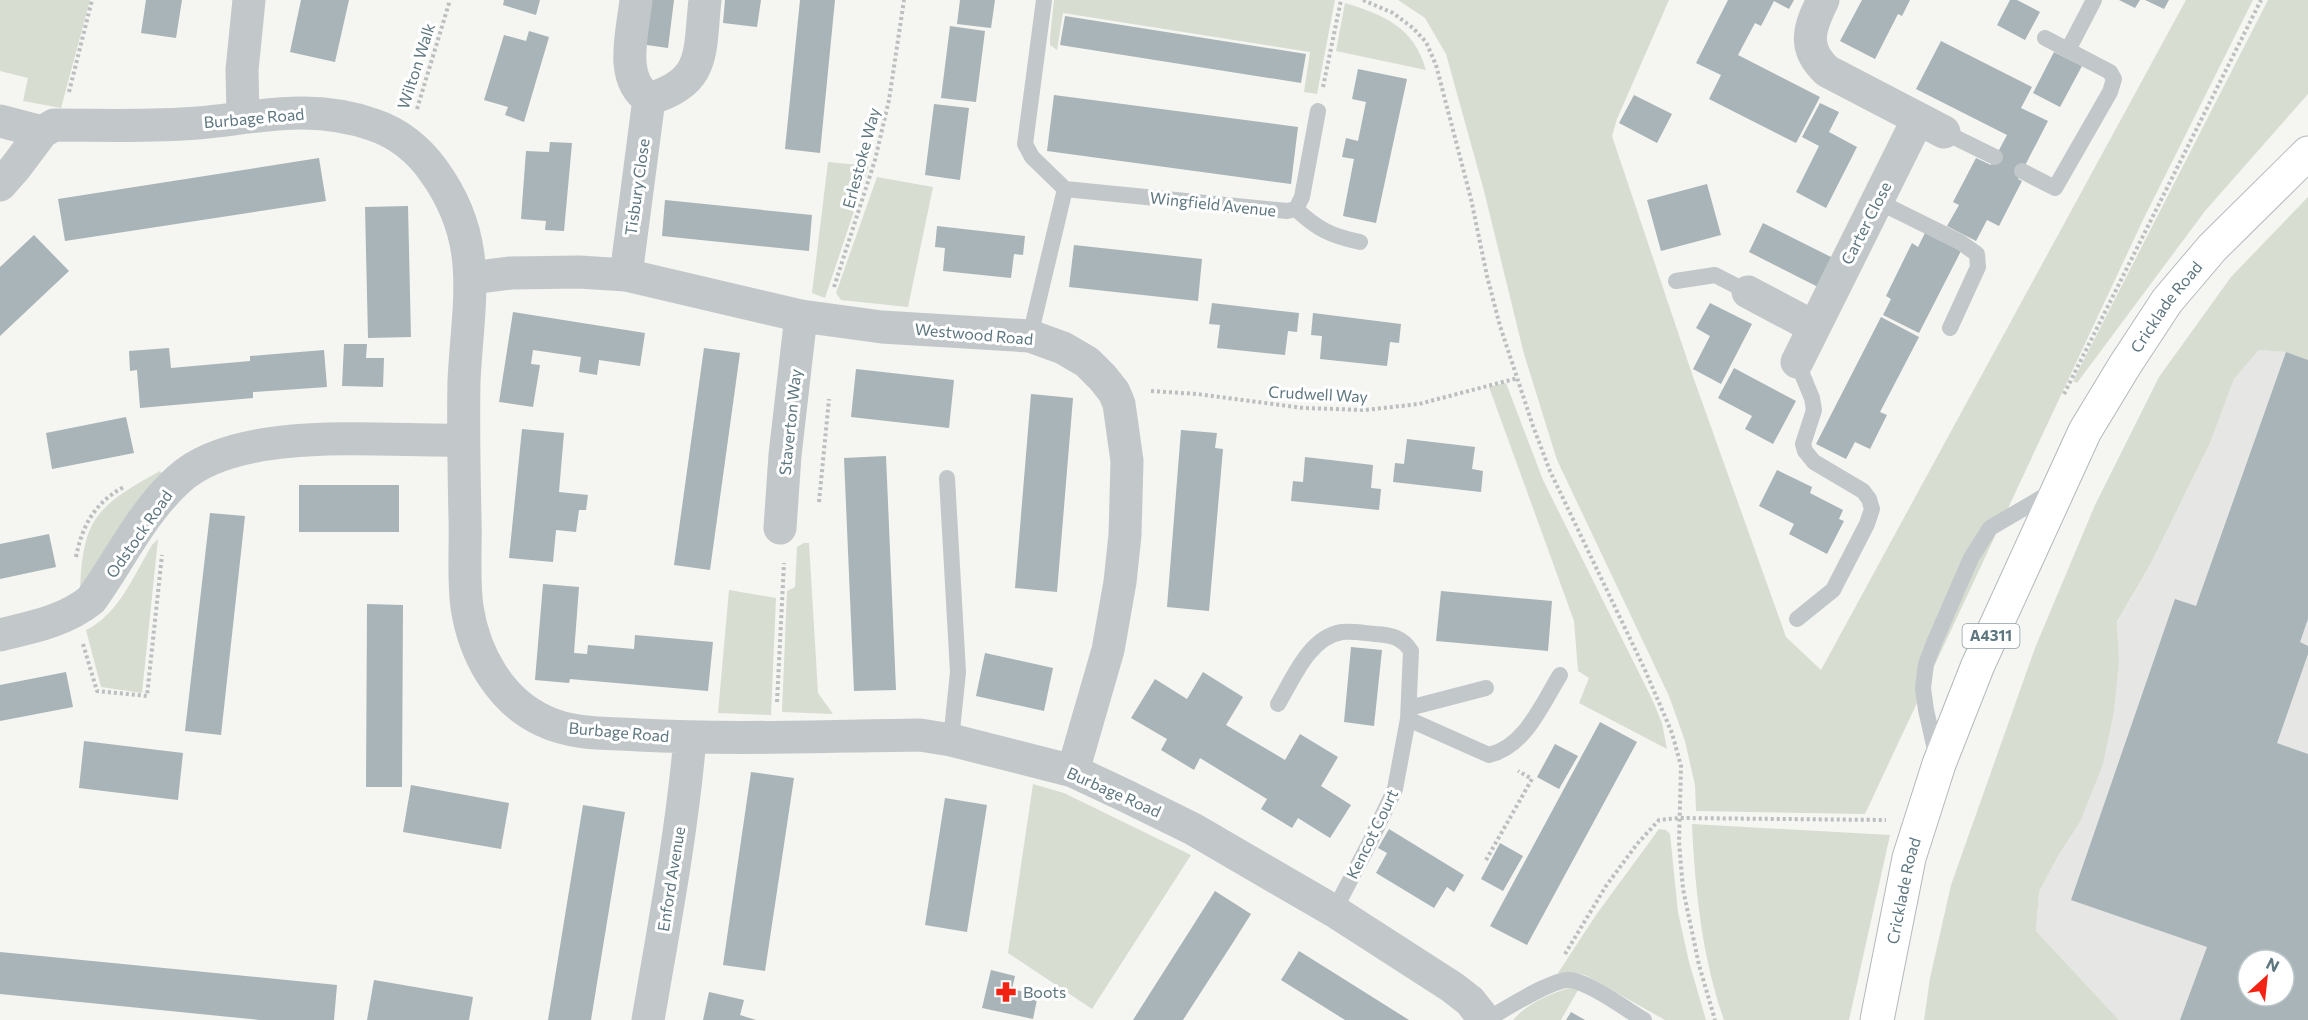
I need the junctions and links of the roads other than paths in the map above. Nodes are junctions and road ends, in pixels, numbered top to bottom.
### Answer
1 (249, 0) edge
2 (636, 0) edge
3 (705, 0) edge
4 (1044, 0) edge
5 (1823, 0) edge
6 (2094, 0) edge
7 (2045, 38) dead end
8 (2068, 50) junction
9 (649, 99) junction
10 (1318, 111) road end
11 (243, 116) junction
12 (0, 121) edge
13 (1931, 126) junction
14 (48, 129) junction
15 (2308, 153) edge
16 (1995, 158) dead end
17 (2022, 171) dead end
18 (0, 185) edge
19 (1065, 189) junction
20 (1877, 201) junction
21 (1296, 209) junction
22 (1360, 242) dead end
23 (626, 275) junction
24 (470, 278) junction
25 (1676, 281) dead end
26 (1748, 292) joint
27 (816, 318) junction
28 (1814, 327) junction
29 (1950, 328) dead end
30 (1030, 336) junction
31 (1797, 362) joint
32 (463, 440) junction
33 (947, 478) dead end
34 (2058, 489) junction
35 (780, 528) road end
36 (1797, 620) dead end
37 (0, 635) edge
38 (1560, 675) dead end
39 (1486, 688) dead end
40 (1278, 704) dead end
41 (1409, 713) junction
42 (690, 738) junction
43 (951, 740) junction
44 (1939, 764) junction
45 (1072, 771) junction
46 (1334, 911) junction
47 (648, 1020) edge
48 (1485, 1020) edge
49 (1644, 1020) edge
50 (1877, 1020) edge

1 - 11 street
2 - 9 street
3 - 9 street
4 - 19 lane
5 - 13 street
6 - 8 lane
7 - 8 lane
8 - 17 lane
9 - 23 street, Tisbury Close
10 - 21 lane, Wingfield Avenue
11 - 14 street, Burbage Road
11 - 24 street, Burbage Road
12 - 14 street, Burbage Road
13 - 16 lane
13 - 20 street, Carter Close
14 - 18 street
15 - 34 main road, Cricklade Road / A4311
19 - 21 lane, Wingfield Avenue
19 - 30 lane
20 - 28 street, Carter Close
20 - 29 lane
21 - 22 lane
23 - 24 street, Westwood Road
23 - 27 street, Westwood Road
24 - 32 street, Burbage Road
25 - 26 lane
26 - 28 street
27 - 30 street, Westwood Road
27 - 35 street, Staverton Way
28 - 31 street, Carter Close
30 - 45 street, Westwood Road
31 - 36 lane, Carter Close
32 - 37 street, Odstock Road
32 - 42 street, Burbage Road
33 - 43 lane
34 - 44 main road, Cricklade Road / A4311
34 - 44 lane
38 - 41 lane
39 - 41 lane
40 - 41 lane, Kencot Court
41 - 46 lane, Kencot Court
42 - 43 street, Burbage Road
42 - 47 street, Enford Avenue
43 - 45 street, Burbage Road
44 - 50 main road, Cricklade Road / A4311
45 - 46 street, Burbage Road
46 - 48 street, Burbage Road
48 - 49 lane

